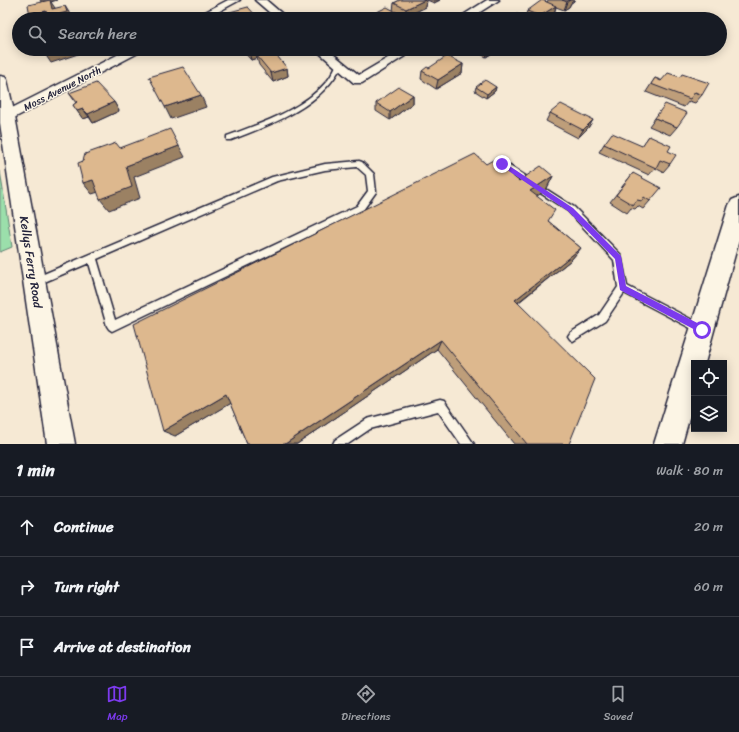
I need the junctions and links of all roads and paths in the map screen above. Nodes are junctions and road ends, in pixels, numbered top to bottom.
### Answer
1 (234, 0) edge
2 (260, 0) edge
3 (494, 0) edge
4 (211, 12) edge
5 (275, 12) edge
6 (474, 12) edge
7 (119, 56) edge
8 (328, 56) edge
9 (399, 56) edge
10 (339, 65) junction
11 (3, 98) edge
12 (229, 138) dead end
13 (502, 164) dead end
14 (739, 205) edge
15 (92, 257) junction
16 (34, 282) junction
17 (623, 288) junction
18 (702, 330) junction
19 (573, 336) dead end
20 (60, 444) edge
21 (339, 444) edge
22 (468, 444) edge
23 (668, 444) edge

1 - 4 street
2 - 5 street
3 - 6 street
7 - 11 street, Moss Avenue North
8 - 10 street
9 - 10 street
10 - 12 lane
11 - 16 street, Kellys Ferry Road
13 - 17 lane
14 - 18 street
15 - 15 lane
15 - 16 lane
16 - 20 street, Kellys Ferry Road
17 - 18 lane
17 - 19 lane
18 - 23 street
21 - 22 lane

